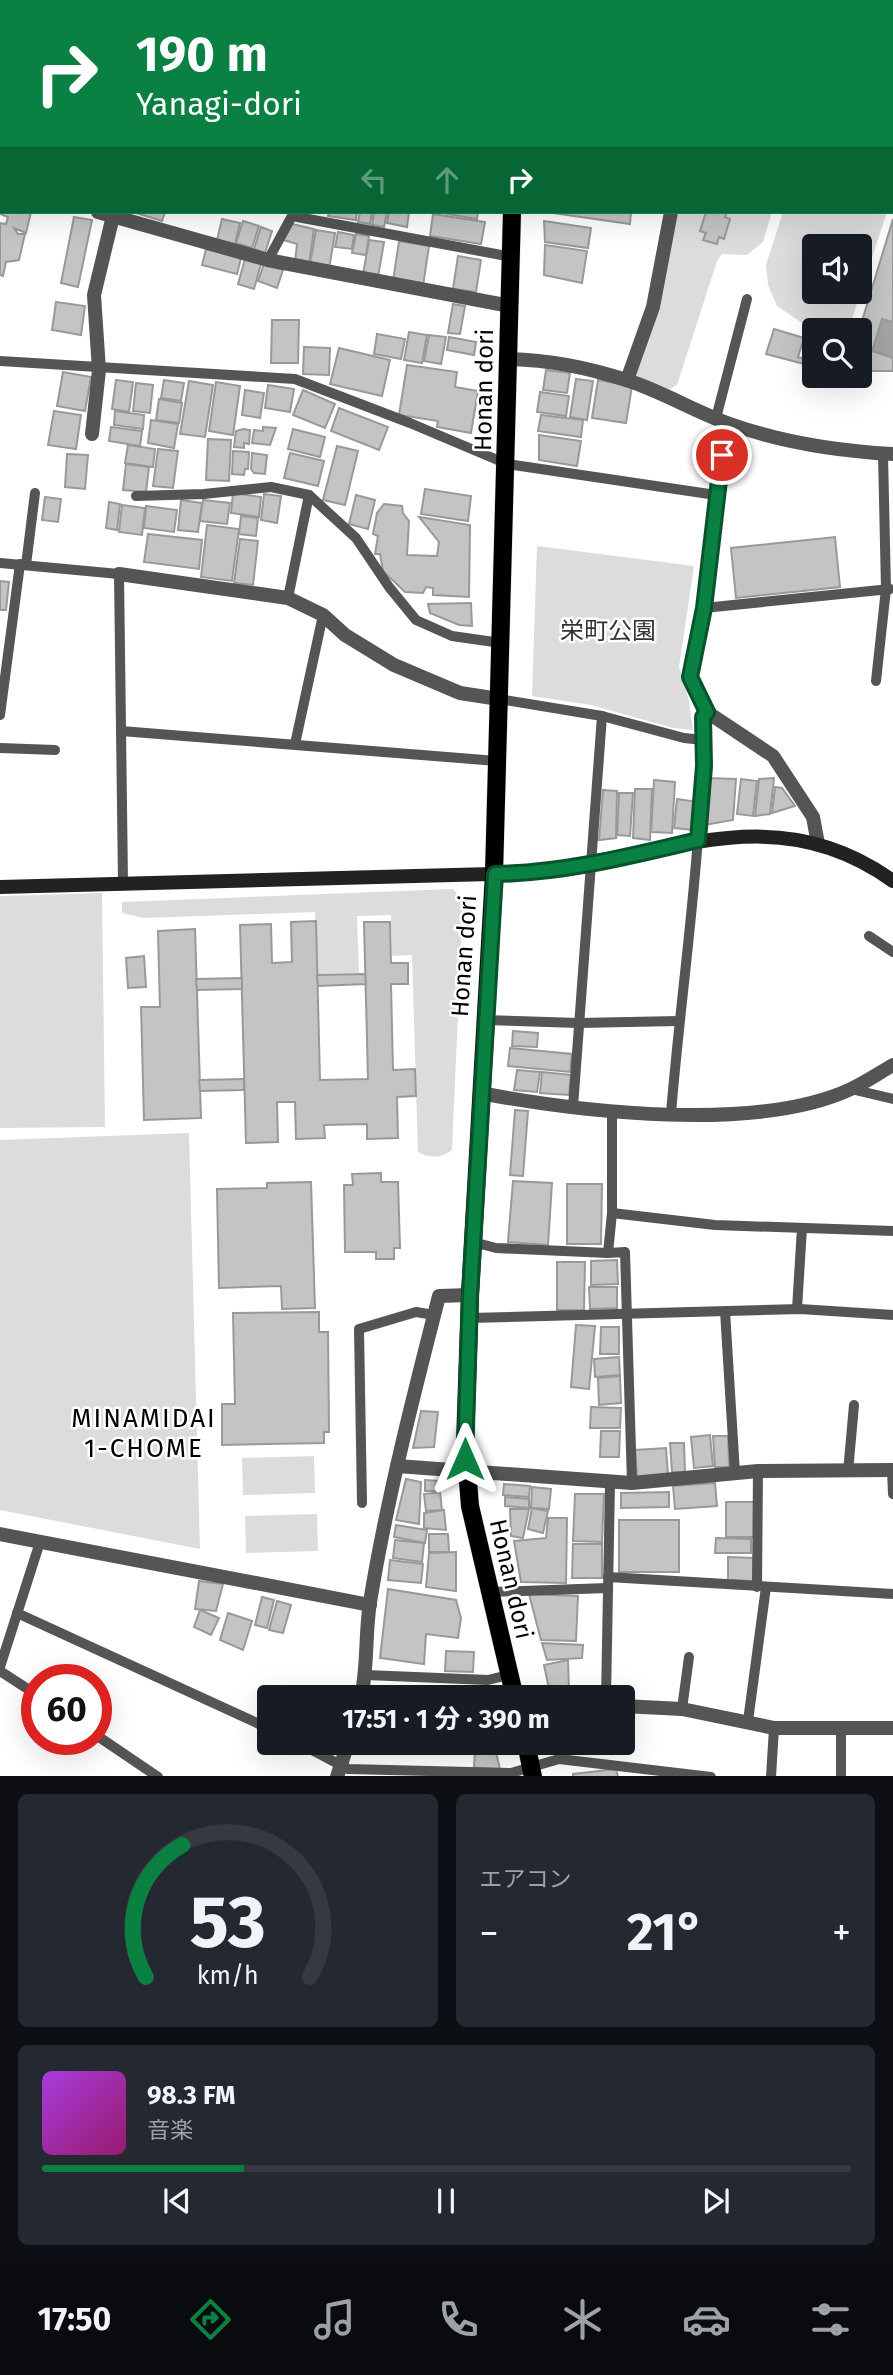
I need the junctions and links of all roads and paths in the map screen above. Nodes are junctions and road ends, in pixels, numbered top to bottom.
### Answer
1 (105, 214) edge
2 (512, 214) edge
3 (671, 214) edge
4 (113, 216) junction
5 (322, 217) edge
6 (512, 257) junction
7 (268, 260) junction
8 (747, 299) dead end
9 (510, 306) junction
10 (510, 359) junction
11 (0, 361) edge
12 (99, 370) junction
13 (627, 380) junction
14 (721, 420) junction
15 (92, 434) dead end
16 (888, 454) edge
17 (507, 464) junction
18 (35, 493) dead end
19 (309, 495) junction
20 (716, 495) junction
21 (136, 496) dead end
22 (0, 563) edge
23 (23, 564) junction
24 (119, 574) junction
25 (890, 589) edge
26 (288, 598) junction
27 (704, 608) junction
28 (323, 615) junction
29 (501, 643) junction
30 (876, 681) dead end
31 (499, 699) junction
32 (707, 712) junction
33 (0, 715) edge
34 (602, 716) junction
35 (121, 731) junction
36 (704, 740) junction
37 (295, 744) junction
38 (0, 748) edge
39 (55, 750) dead end
40 (497, 761) junction
41 (698, 840) junction
42 (818, 844) junction
43 (593, 864) junction
44 (495, 874) junction
45 (893, 881) edge
46 (122, 883) junction
47 (0, 887) edge
48 (869, 936) dead end
49 (893, 952) edge
50 (484, 1020) junction
51 (678, 1021) junction
52 (579, 1023) junction
53 (893, 1065) edge
54 (851, 1090) junction
55 (480, 1093) junction
56 (893, 1099) edge
57 (573, 1107) junction
58 (612, 1110) junction
59 (671, 1113) junction
60 (612, 1213) junction
61 (802, 1228) junction
62 (893, 1231) edge
63 (473, 1242) junction
64 (608, 1253) junction
65 (470, 1295) junction
66 (797, 1309) junction
67 (725, 1311) junction
68 (625, 1314) junction
69 (434, 1315) junction
70 (893, 1315) edge
71 (469, 1318) junction
72 (854, 1405) dead end
73 (397, 1466) junction
74 (893, 1470) edge
75 (758, 1471) junction
76 (848, 1472) junction
77 (735, 1473) junction
78 (466, 1474) junction
79 (610, 1483) junction
80 (632, 1483) junction
81 (893, 1494) edge
82 (362, 1503) dead end
83 (0, 1534) edge
84 (40, 1542) junction
85 (608, 1582) junction
86 (761, 1587) junction
87 (490, 1592) junction
88 (893, 1594) edge
89 (370, 1605) junction
90 (17, 1613) junction
91 (689, 1657) dead end
92 (1, 1672) edge
93 (366, 1675) junction
94 (508, 1675) junction
95 (21, 1685) edge
96 (364, 1685) edge
97 (512, 1685) edge
98 (606, 1685) edge
99 (635, 1707) edge
100 (682, 1709) junction
101 (748, 1721) junction
102 (257, 1723) edge
103 (774, 1728) junction
104 (841, 1728) junction
105 (893, 1728) edge
106 (112, 1746) edge
107 (317, 1755) edge
108 (339, 1770) edge
109 (532, 1772) edge
110 (158, 1776) edge
111 (711, 1776) edge
112 (771, 1776) edge
113 (841, 1776) edge

1 - 4 street
2 - 6 main road, Honan dori
3 - 13 street
4 - 7 street
4 - 12 street
5 - 6 lane
5 - 7 lane
6 - 9 main road, Honan dori
7 - 9 street
8 - 14 lane
9 - 10 main road, Honan dori
10 - 13 street
10 - 17 main road, Honan dori
11 - 12 lane
12 - 15 street
12 - 17 lane
13 - 14 street
14 - 16 street
14 - 20 street
16 - 25 lane
17 - 20 lane
17 - 29 main road, Honan dori
18 - 23 lane
19 - 21 lane
19 - 26 lane
19 - 29 lane
20 - 27 street
22 - 23 lane
23 - 24 lane
23 - 33 lane
24 - 26 street
24 - 35 lane
25 - 27 lane
25 - 30 lane
26 - 28 street
27 - 32 street
28 - 31 street
28 - 37 lane
29 - 31 main road, Honan dori
31 - 34 lane
31 - 40 main road, Honan dori
32 - 36 lane
32 - 42 street
34 - 36 lane
34 - 43 lane
35 - 37 lane
35 - 46 lane
36 - 41 lane
37 - 40 lane
38 - 39 lane
40 - 44 main road, Honan dori
41 - 42 street
41 - 43 street
41 - 51 lane
42 - 45 street
43 - 44 street
43 - 52 lane
44 - 46 street
44 - 50 main road, Honan dori
46 - 47 street
48 - 49 lane
50 - 52 lane
50 - 55 main road, Honan dori
51 - 52 lane
51 - 59 lane
52 - 57 lane
53 - 54 street
54 - 56 lane
54 - 59 street
55 - 57 street
55 - 63 main road, Honan dori
57 - 58 street
58 - 59 street
58 - 60 lane
60 - 61 lane
60 - 64 lane
61 - 62 lane
61 - 66 lane
63 - 64 lane
63 - 65 main road, Honan dori
64 - 68 lane
65 - 69 street
65 - 71 main road, Honan dori
66 - 67 lane
66 - 70 lane
67 - 68 lane
67 - 77 lane
68 - 71 lane
68 - 80 lane
69 - 73 street
69 - 82 lane
71 - 78 main road, Honan dori
72 - 76 lane
73 - 78 street
73 - 89 street
74 - 76 street
74 - 81 lane
75 - 76 street
75 - 77 street
75 - 86 lane
77 - 80 street
78 - 79 street
78 - 87 main road, Honan dori
79 - 80 street
79 - 85 lane
83 - 84 street
84 - 89 street
84 - 90 lane
85 - 86 lane
85 - 87 lane
85 - 98 lane
86 - 88 lane
86 - 101 lane
87 - 94 main road, Honan dori
89 - 93 street
90 - 92 lane
90 - 102 lane
91 - 100 lane
92 - 95 lane
93 - 94 lane
93 - 96 street
94 - 97 main road, Honan dori
99 - 100 street
100 - 101 street
101 - 103 street
103 - 104 street
103 - 112 lane
104 - 105 street
104 - 113 lane
106 - 110 lane
107 - 108 lane
108 - 109 lane
109 - 111 lane

